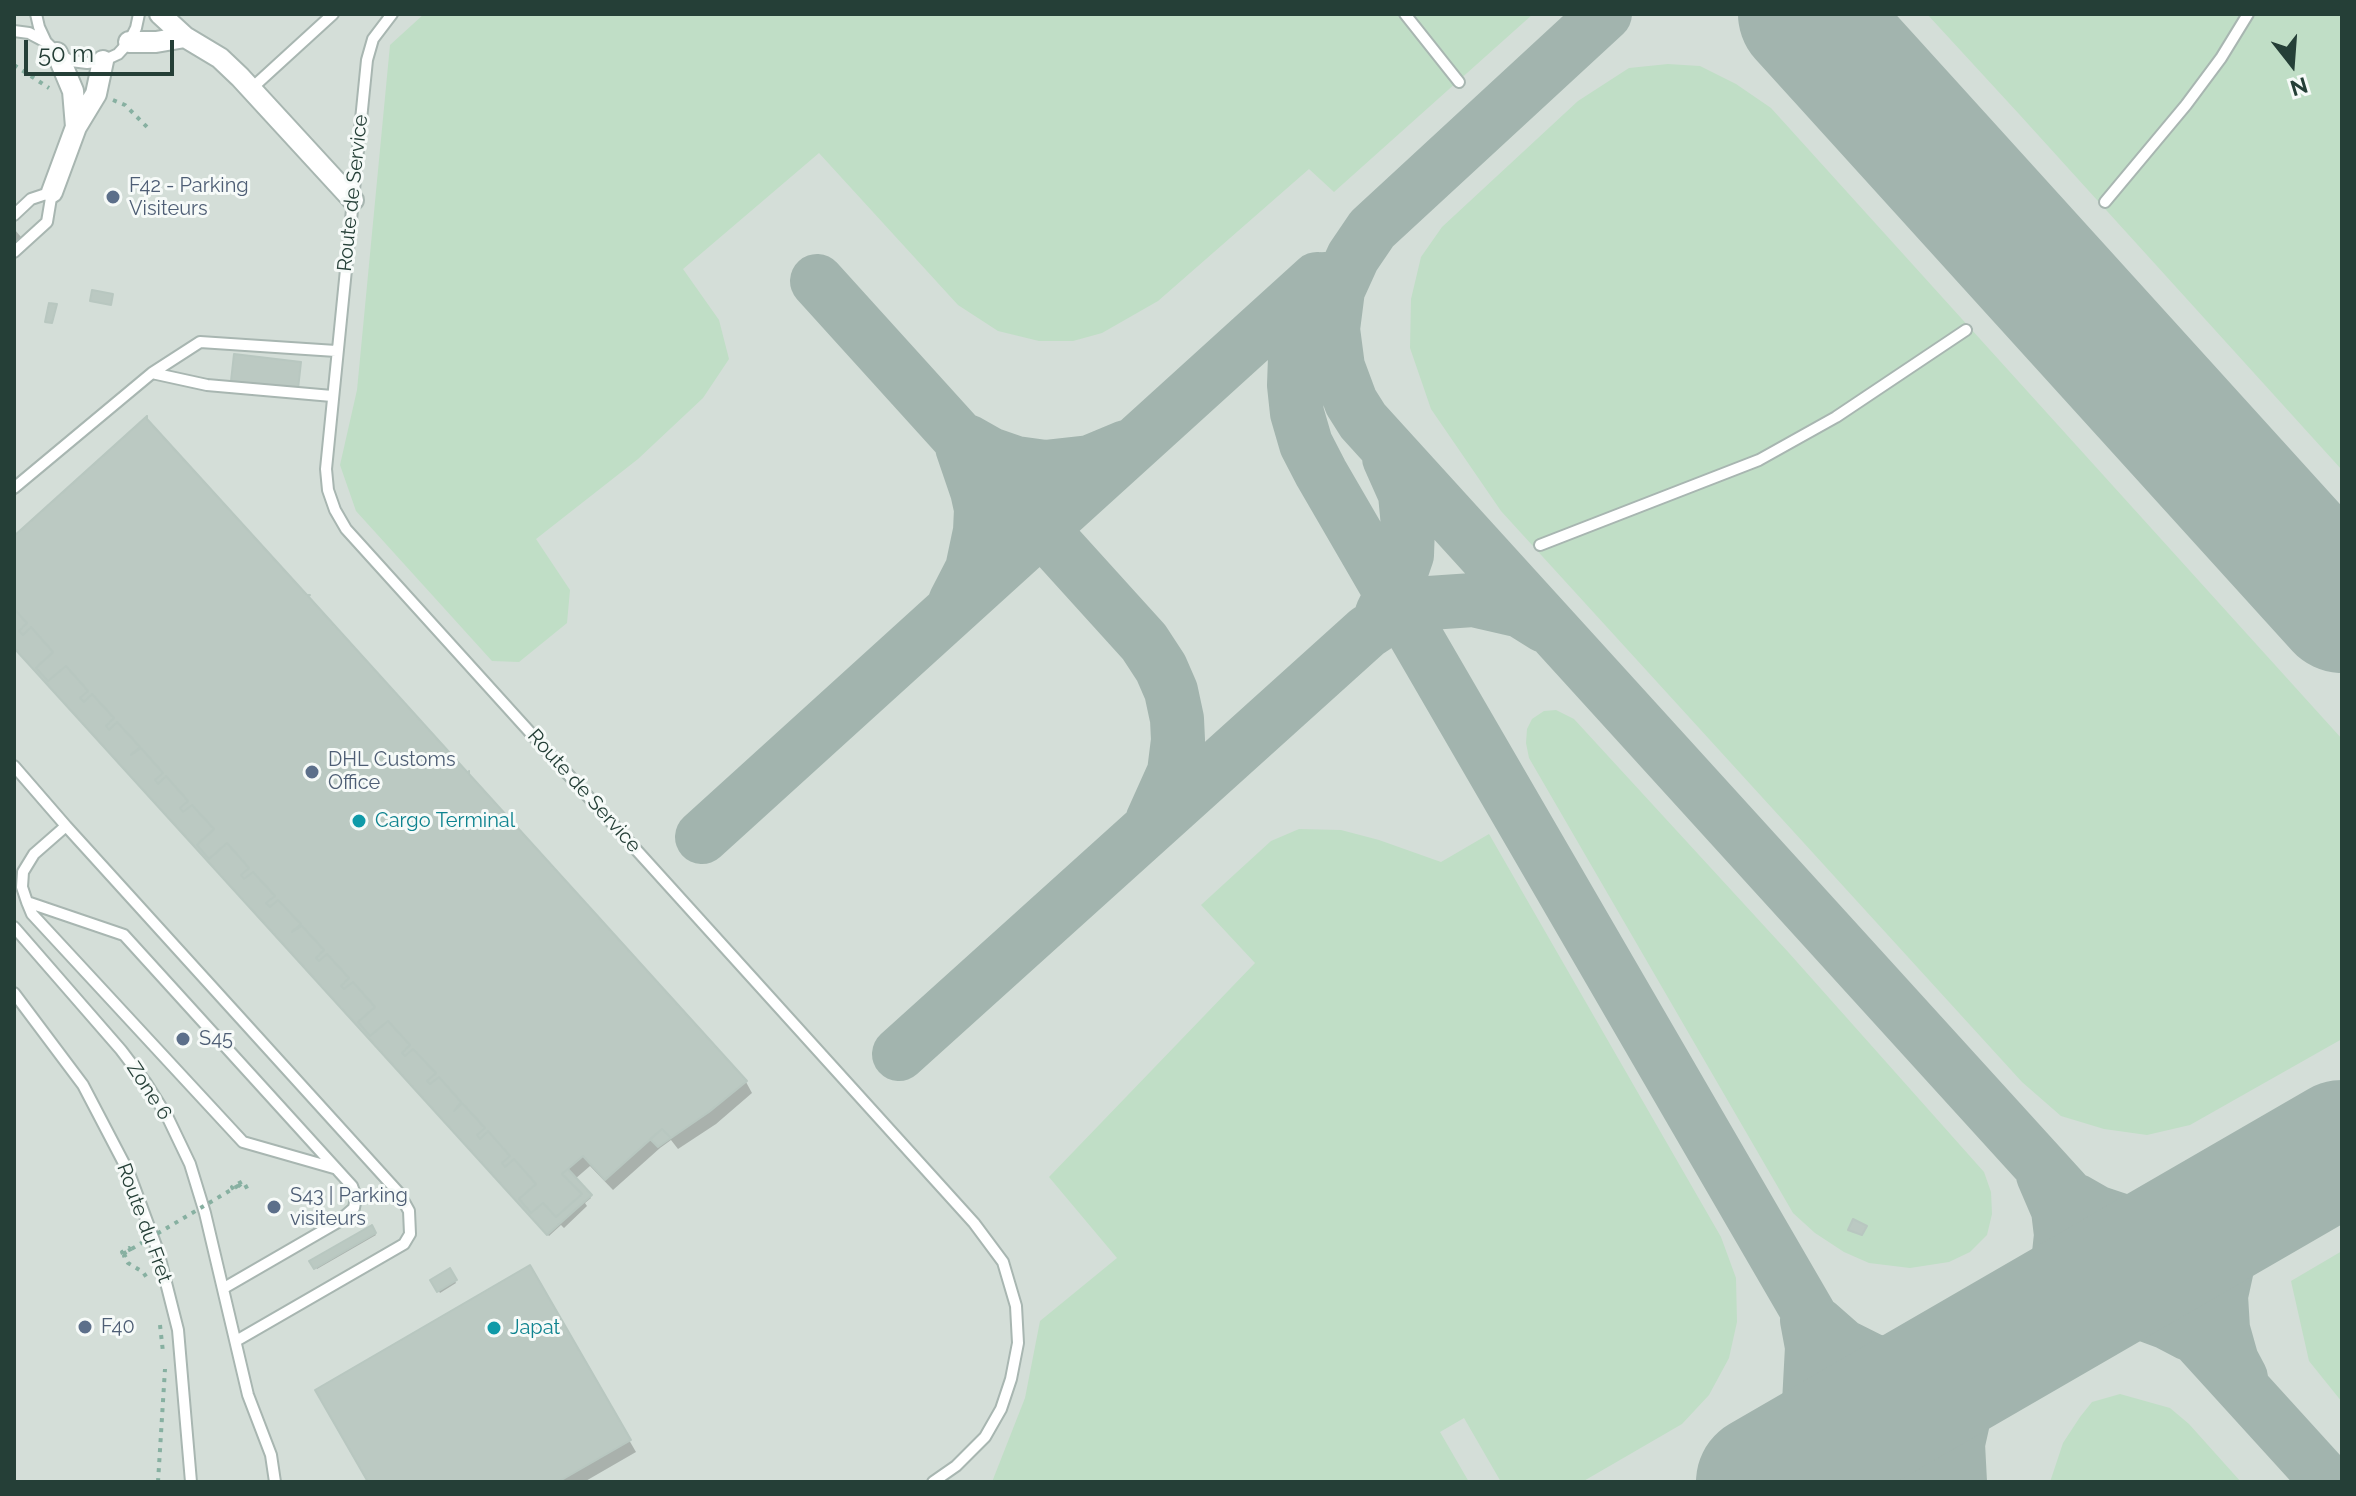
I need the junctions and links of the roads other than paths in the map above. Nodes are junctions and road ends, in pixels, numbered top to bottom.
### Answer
1 (36, 14) edge
2 (139, 14) edge
3 (160, 14) edge
4 (333, 14) edge
5 (392, 14) edge
6 (1405, 14) edge
7 (2248, 14) edge
8 (14, 31) edge
9 (185, 37) junction
10 (129, 42) junction
11 (52, 48) junction
12 (103, 61) junction
13 (1459, 82) dead end
14 (252, 88) junction
15 (76, 127) junction
16 (52, 192) junction
17 (353, 200) junction
18 (2105, 202) dead end
19 (14, 215) edge
20 (14, 252) edge
21 (1966, 330) dead end
22 (336, 351) junction
23 (152, 373) junction
24 (332, 396) junction
25 (14, 488) edge
26 (1540, 545) dead end
27 (14, 766) edge
28 (66, 826) junction
29 (27, 902) junction
30 (14, 927) edge
31 (14, 993) edge
32 (336, 1168) junction
33 (224, 1288) junction
34 (236, 1341) junction
35 (191, 1482) edge
36 (275, 1482) edge
37 (933, 1482) edge

1 - 11 lane
2 - 10 lane
3 - 9 street
4 - 14 lane
5 - 17 lane, Route de Service
6 - 13 lane
7 - 18 lane
8 - 11 lane
9 - 10 street
9 - 14 street
10 - 12 lane
11 - 12 lane
11 - 15 street
12 - 15 street
14 - 17 street
15 - 16 street
16 - 19 lane
16 - 20 lane
17 - 22 lane, Route de Service
21 - 26 lane
22 - 23 lane
22 - 24 lane, Route de Service
23 - 24 lane
23 - 25 lane
24 - 37 lane, Route de Service
27 - 28 lane
28 - 29 lane
28 - 34 lane
29 - 32 lane
29 - 32 lane
30 - 33 lane, Zone 6
31 - 35 lane, Route du Fret
32 - 33 lane
33 - 34 lane, Zone 6
34 - 36 lane, Zone 6

